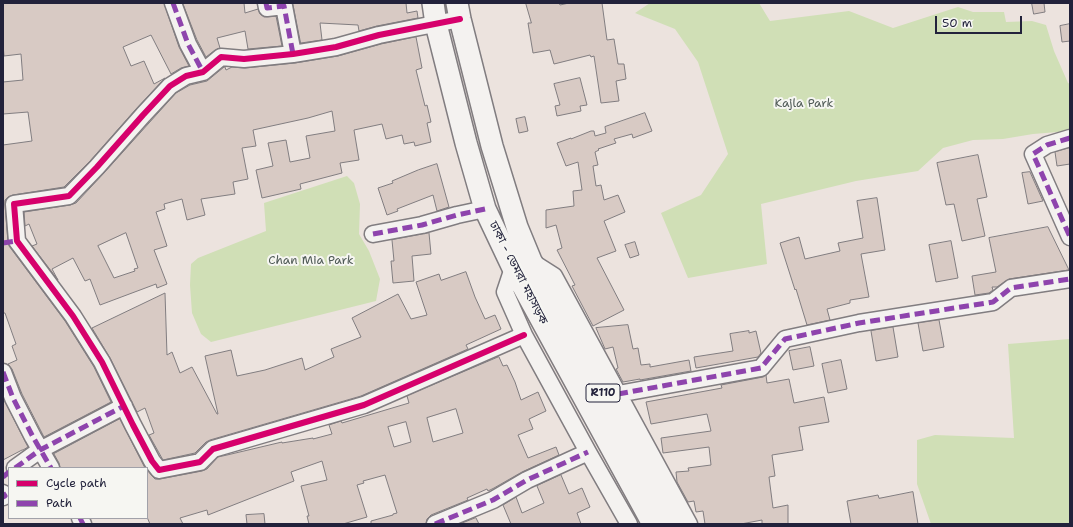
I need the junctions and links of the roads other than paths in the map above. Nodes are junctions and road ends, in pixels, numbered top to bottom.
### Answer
1 (173, 3) edge
2 (266, 3) edge
3 (458, 9) edge
4 (434, 12) edge
5 (293, 54) junction
6 (203, 72) junction
7 (1070, 138) edge
8 (485, 209) junction
9 (373, 234) dead end
10 (1070, 237) edge
11 (10, 242) edge
12 (522, 265) junction
13 (1070, 279) edge
14 (524, 335) junction
15 (3, 372) edge
16 (618, 394) junction
17 (124, 406) junction
18 (40, 450) junction
19 (588, 452) junction
20 (16, 467) edge
21 (49, 467) edge
22 (3, 493) edge
23 (3, 498) edge
24 (435, 524) edge
25 (629, 524) edge
26 (653, 524) edge
27 (675, 524) edge
28 (689, 524) edge

1 - 6 street
2 - 5 street
3 - 4 main road
3 - 12 main road, ঢাকা - ডেমরা মহাসড়ক / R110
4 - 5 street
4 - 8 main road, ঢাকা - ডেমরা মহাসড়ক / R110
5 - 6 street
6 - 11 street
7 - 10 street
8 - 9 street
8 - 12 main road, ঢাকা - ডেমরা মহাসড়ক / R110
11 - 17 street
12 - 14 street
12 - 16 street
12 - 26 main road, ঢাকা - ডেমরা মহাসড়ক / R110
12 - 27 main road, ঢাকা - ডেমরা মহাসড়ক / R110
13 - 16 street
14 - 17 street
14 - 19 street
15 - 18 street
16 - 28 street
17 - 18 street
18 - 20 street
18 - 21 street
19 - 24 street
19 - 25 street
22 - 23 street

